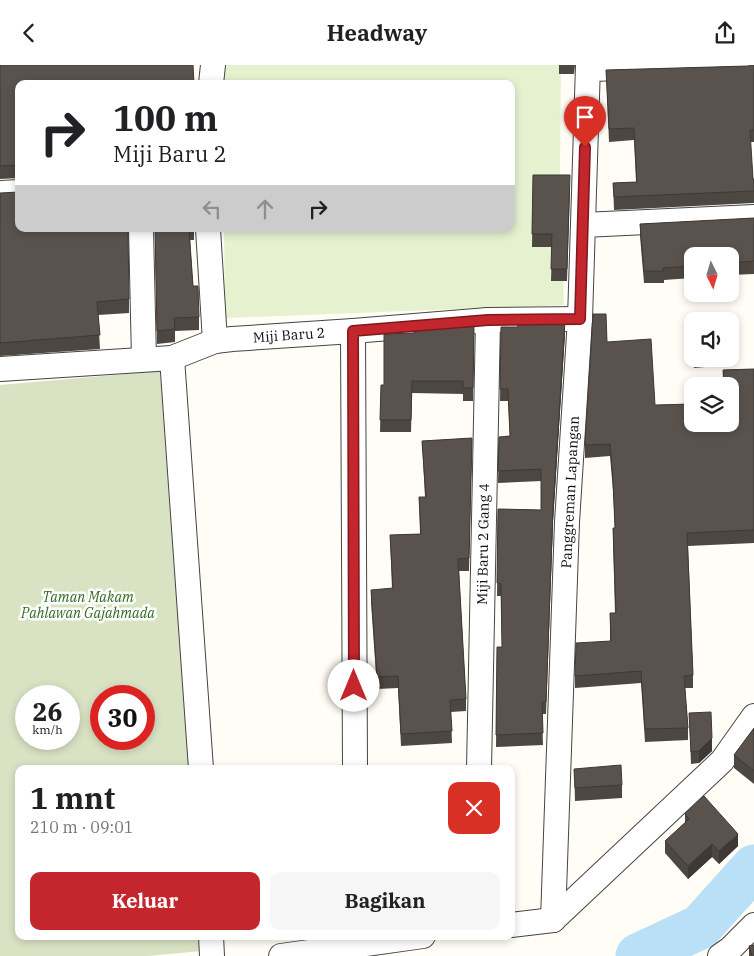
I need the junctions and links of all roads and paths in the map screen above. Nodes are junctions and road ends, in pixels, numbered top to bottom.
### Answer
1 (212, 65) edge
2 (747, 65) edge
3 (588, 67) edge
4 (211, 80) edge
5 (15, 191) edge
6 (0, 193) edge
7 (754, 217) edge
8 (582, 225) junction
9 (141, 232) edge
10 (208, 232) edge
11 (580, 319) junction
12 (488, 320) junction
13 (353, 331) junction
14 (215, 341) junction
15 (172, 358) junction
16 (144, 359) junction
17 (0, 369) edge
18 (754, 716) edge
19 (201, 765) edge
20 (355, 765) edge
21 (479, 765) edge
22 (553, 920) junction
23 (515, 925) edge
24 (754, 925) edge
25 (211, 940) edge
26 (362, 940) edge
27 (212, 956) edge
28 (281, 956) edge
29 (720, 956) edge

1 - 4 street
2 - 3 street
3 - 8 street, Panggreman Lapangan
5 - 6 street
7 - 8 street
8 - 11 street, Panggreman Lapangan
9 - 16 street
10 - 14 street
11 - 12 street, Miji Baru 2
11 - 22 street, Panggreman Lapangan
12 - 13 street, Miji Baru 2
12 - 21 street, Miji Baru 2 Gang 4
13 - 14 street, Miji Baru 2
13 - 20 street
14 - 15 street, Miji Baru 2
15 - 16 street, Miji Baru 2
15 - 19 street
16 - 17 street, Miji Baru 2
18 - 22 street
22 - 23 street
24 - 29 street
25 - 27 street
26 - 28 street

